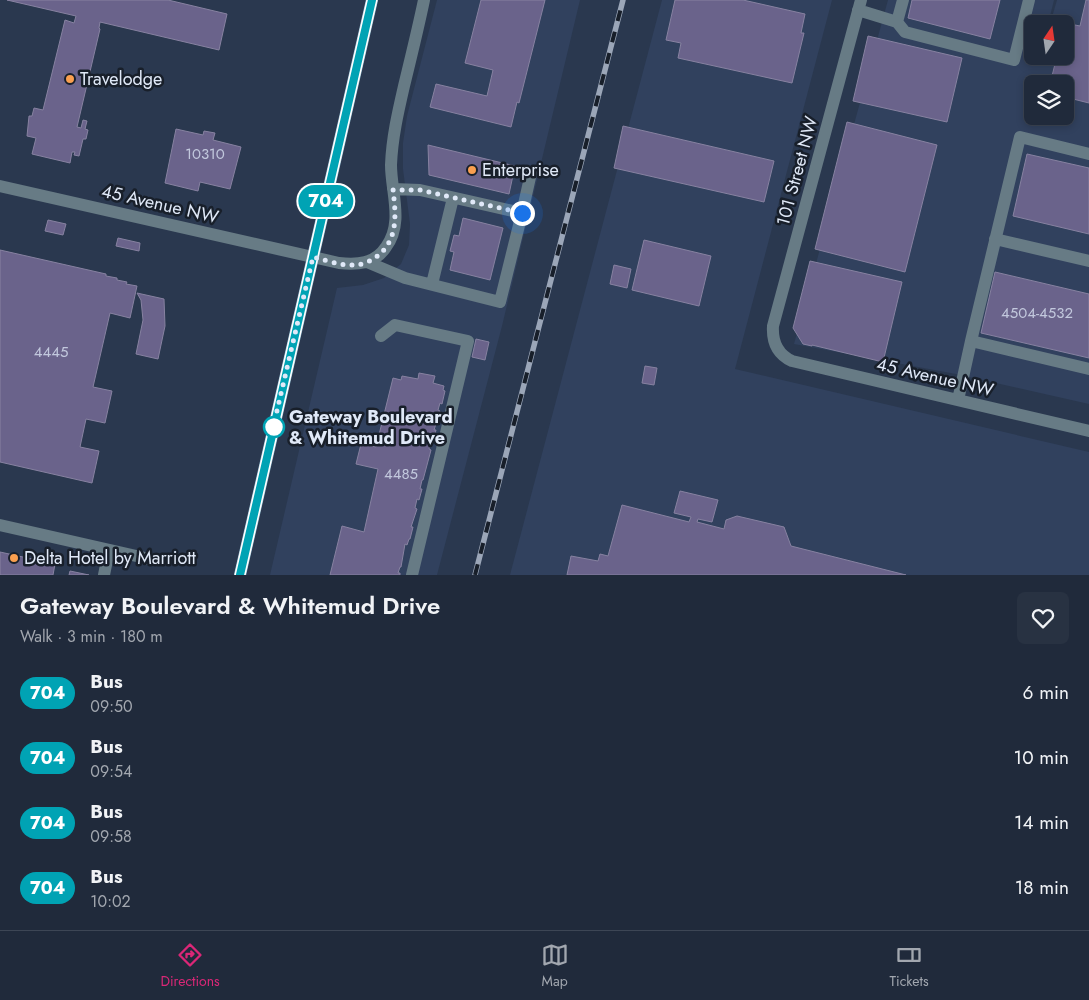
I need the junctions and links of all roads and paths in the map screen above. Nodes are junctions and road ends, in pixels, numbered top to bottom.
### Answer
1 (372, 0) edge
2 (424, 0) edge
3 (903, 0) edge
4 (1029, 0) edge
5 (860, 5) edge
6 (897, 22) junction
7 (1089, 154) edge
8 (531, 173) dead end
9 (0, 186) edge
10 (393, 190) junction
11 (453, 198) junction
12 (522, 213) junction
13 (995, 239) junction
14 (313, 257) junction
15 (1089, 261) edge
16 (368, 262) junction
17 (432, 284) junction
18 (380, 336) dead end
19 (971, 341) junction
20 (777, 350) joint
21 (1089, 369) edge
22 (958, 400) junction
23 (1089, 431) edge
24 (0, 525) edge
25 (109, 550) junction
26 (154, 560) dead end
27 (104, 575) edge
28 (240, 575) edge
29 (412, 575) edge

1 - 14 main road
2 - 10 street
3 - 6 street
4 - 6 street
5 - 6 street
5 - 20 street, 101 Street NW
7 - 13 street
8 - 12 street
9 - 14 street, 45 Avenue NW
10 - 11 street
10 - 16 street
11 - 12 street
11 - 17 street
12 - 17 street
13 - 15 street
13 - 19 street
14 - 16 street, 45 Avenue NW
14 - 28 main road
16 - 17 street
18 - 29 street
19 - 21 street
19 - 22 street
20 - 22 street, 45 Avenue NW
22 - 23 street, 45 Avenue NW
24 - 25 street
25 - 26 street
25 - 27 street

